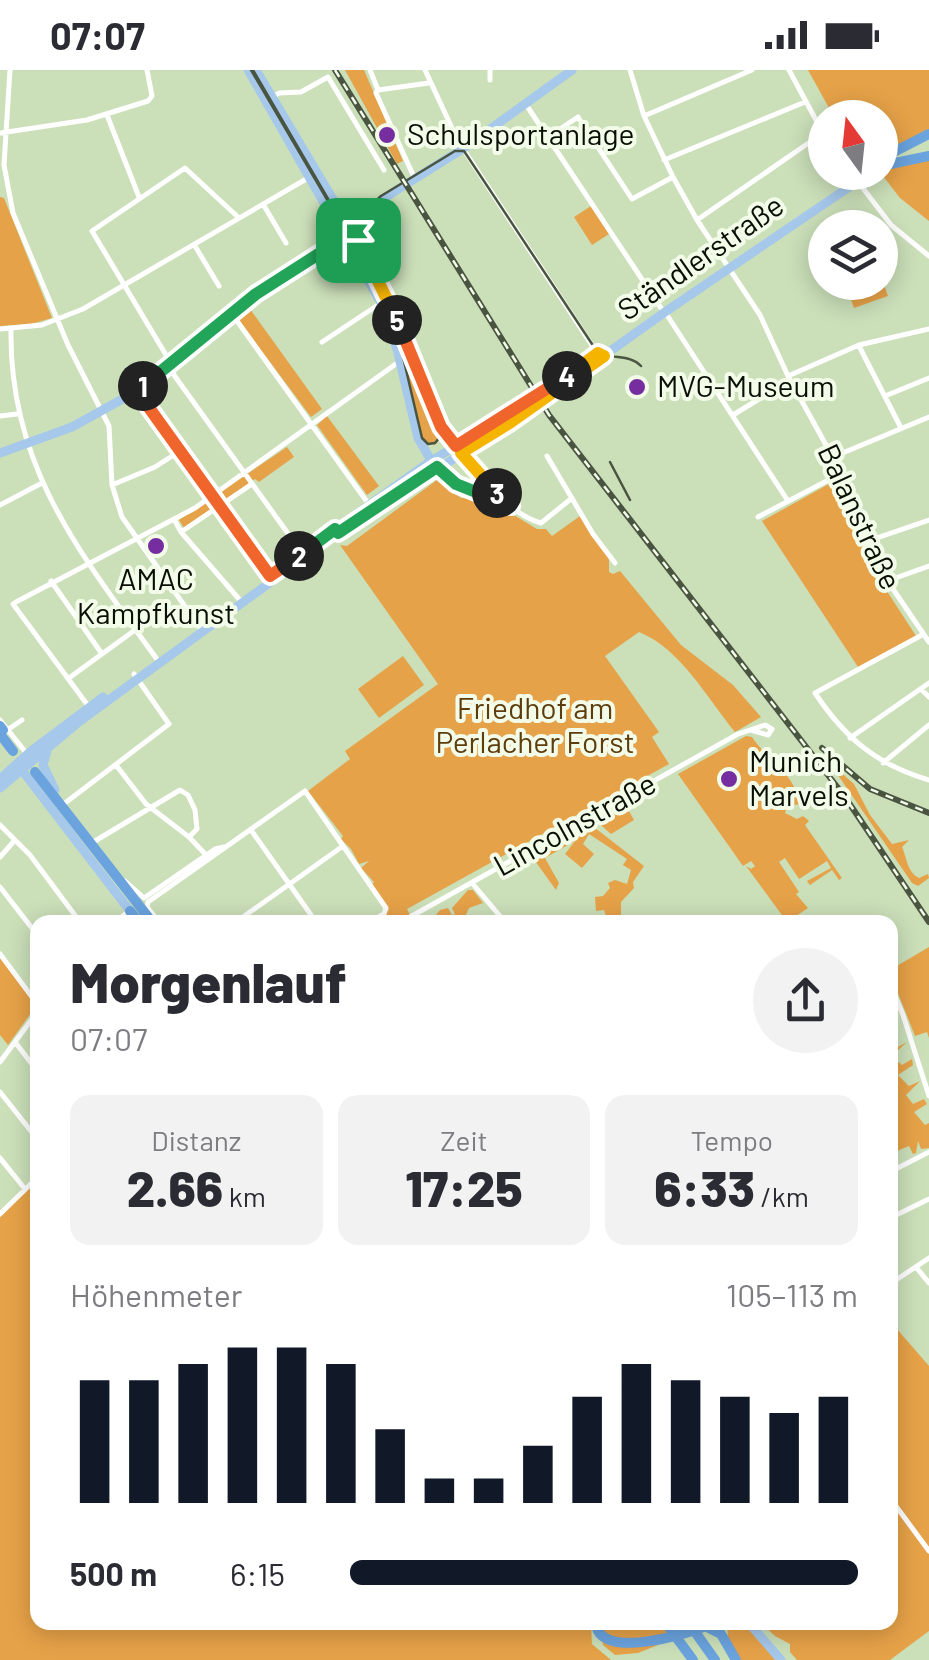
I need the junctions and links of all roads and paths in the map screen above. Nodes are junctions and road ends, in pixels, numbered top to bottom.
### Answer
1 (10, 70) edge
2 (147, 70) edge
3 (248, 70) edge
4 (256, 70) edge
5 (370, 70) edge
6 (425, 70) edge
7 (490, 70) edge
8 (572, 70) edge
9 (630, 70) edge
10 (752, 70) edge
11 (789, 70) edge
12 (490, 80) dead end
13 (429, 83) junction
14 (378, 90) junction
15 (3, 92) edge
16 (269, 101) junction
17 (525, 102) junction
18 (805, 102) junction
19 (808, 107) edge
20 (108, 115) junction
21 (644, 116) junction
22 (2, 133) edge
23 (928, 135) edge
24 (548, 136) junction
25 (466, 144) junction
26 (808, 145) edge
27 (898, 153) edge
28 (929, 156) edge
29 (664, 160) junction
30 (898, 161) edge
31 (384, 170) dead end
32 (414, 175) junction
33 (310, 176) junction
34 (673, 177) junction
35 (836, 190) edge
36 (866, 190) edge
37 (4, 194) edge
38 (140, 198) junction
39 (264, 204) junction
40 (240, 218) junction
41 (697, 220) junction
42 (346, 235) junction
43 (286, 243) dead end
44 (194, 245) junction
45 (929, 256) edge
46 (728, 266) junction
47 (124, 286) junction
48 (219, 286) dead end
49 (382, 303) junction
50 (663, 310) junction
51 (232, 314) junction
52 (58, 320) junction
53 (929, 328) edge
54 (0, 329) edge
55 (11, 330) junction
56 (322, 342) dead end
57 (859, 346) junction
58 (601, 354) junction
59 (400, 361) junction
60 (171, 365) junction
61 (789, 378) junction
62 (929, 378) edge
63 (137, 391) junction
64 (884, 396) junction
65 (102, 412) junction
66 (18, 414) junction
67 (0, 416) edge
68 (733, 416) junction
69 (929, 417) edge
70 (311, 424) junction
71 (902, 428) junction
72 (28, 445) junction
73 (459, 450) junction
74 (180, 451) junction
75 (0, 454) edge
76 (547, 456) dead end
77 (832, 457) junction
78 (434, 464) junction
79 (243, 472) junction
80 (840, 474) junction
81 (42, 483) junction
82 (112, 484) junction
83 (252, 484) junction
84 (212, 496) junction
85 (572, 498) junction
86 (788, 500) junction
87 (0, 505) edge
88 (511, 506) junction
89 (371, 507) junction
90 (221, 508) junction
91 (758, 517) dead end
92 (174, 519) junction
93 (929, 520) edge
94 (337, 531) junction
95 (181, 532) junction
96 (134, 538) junction
97 (866, 542) junction
98 (302, 553) junction
99 (86, 562) junction
100 (615, 563) dead end
101 (929, 566) edge
102 (270, 576) junction
103 (51, 581) junction
104 (887, 581) junction
105 (239, 599) junction
106 (202, 629) junction
107 (135, 630) junction
108 (922, 634) junction
109 (929, 642) edge
110 (102, 654) junction
111 (156, 658) junction
112 (136, 676) junction
113 (68, 679) junction
114 (929, 683) edge
115 (921, 688) junction
116 (929, 696) edge
117 (88, 707) junction
118 (22, 720) dead end
119 (929, 725) edge
120 (750, 730) dead end
121 (3, 732) edge
122 (850, 738) junction
123 (49, 745) junction
124 (22, 753) junction
125 (883, 762) junction
126 (116, 765) junction
127 (26, 770) junction
128 (0, 779) edge
129 (929, 780) edge
130 (0, 788) edge
131 (55, 790) junction
132 (65, 803) junction
133 (150, 807) junction
134 (0, 825) edge
135 (251, 830) junction
136 (190, 837) junction
137 (15, 840) junction
138 (94, 841) junction
139 (343, 846) junction
140 (0, 857) edge
141 (208, 857) junction
142 (125, 881) junction
143 (472, 883) junction
144 (290, 884) junction
145 (0, 887) edge
146 (130, 910) junction
147 (74, 915) edge
148 (124, 915) edge
149 (141, 915) edge
150 (143, 915) edge
151 (144, 915) edge
152 (147, 915) edge
153 (246, 915) edge
154 (311, 915) edge
155 (380, 915) edge
156 (413, 915) edge
157 (499, 915) edge
158 (30, 926) edge
159 (0, 954) edge
160 (30, 997) edge
161 (898, 1002) edge
162 (30, 1020) edge
163 (0, 1042) edge
164 (15, 1042) junction
165 (8, 1052) junction
166 (0, 1062) edge
167 (30, 1062) edge
168 (0, 1092) edge
169 (929, 1096) edge
170 (30, 1130) edge
171 (929, 1152) edge
172 (0, 1158) edge
173 (898, 1168) edge
174 (30, 1184) edge
175 (25, 1189) junction
176 (929, 1199) edge
177 (0, 1214) edge
178 (898, 1214) edge
179 (929, 1258) edge
180 (916, 1268) junction
181 (898, 1279) edge
182 (929, 1283) edge
183 (898, 1509) edge
184 (929, 1551) edge
185 (597, 1630) edge
186 (671, 1630) edge
187 (680, 1630) edge
188 (694, 1630) edge
189 (706, 1630) edge
190 (718, 1630) edge
191 (755, 1630) edge
192 (606, 1652) dead end
193 (641, 1656) dead end
194 (692, 1660) edge
195 (701, 1660) edge
196 (715, 1660) edge
197 (736, 1660) edge
198 (781, 1660) edge

1 - 15 street
2 - 20 street
3 - 16 main road
4 - 16 main road
5 - 14 street
6 - 13 street
7 - 12 street
8 - 17 main road
9 - 21 street, Balanstraße
10 - 21 street
11 - 18 street
13 - 14 street
13 - 25 street
14 - 32 street
15 - 22 street
16 - 31 street
16 - 33 main road
16 - 42 main road
17 - 24 street
17 - 25 main road
18 - 19 street
18 - 29 street
20 - 22 street
20 - 38 street
21 - 29 street, Balanstraße
22 - 37 street
23 - 27 highway
24 - 34 street
24 - 50 street
25 - 32 main road
25 - 42 main road
25 - 58 street
26 - 41 street
28 - 30 highway
29 - 34 street, Balanstraße
32 - 42 main road
33 - 39 street
33 - 42 main road
34 - 41 street, Balanstraße
35 - 46 main road, Ständlerstraße
36 - 45 street
37 - 52 street
38 - 40 street
38 - 47 street
39 - 40 street
39 - 43 street
40 - 44 street
41 - 46 street, Balanstraße
42 - 49 main road
42 - 51 main road
42 - 73 main road
44 - 47 street
44 - 48 street
46 - 50 main road, Ständlerstraße
46 - 61 street, Balanstraße
47 - 52 street
47 - 60 street
49 - 56 street
49 - 59 main road
50 - 58 main road, Ständlerstraße
50 - 68 street
51 - 60 main road
51 - 70 street
52 - 55 street
52 - 65 street
53 - 57 street
54 - 55 street
55 - 66 street
57 - 61 street
57 - 64 street
58 - 73 main road, Ständlerstraße
59 - 70 street
59 - 78 main road
60 - 63 main road
60 - 79 street
61 - 68 street
61 - 77 street, Balanstraße
62 - 64 street
63 - 65 main road
63 - 74 street
64 - 71 street
65 - 72 main road
65 - 82 street
66 - 67 street
66 - 72 street
68 - 86 street
69 - 71 street
70 - 79 street
70 - 89 street
71 - 77 street
72 - 75 main road
72 - 81 street
73 - 78 main road, Ständlerstraße
73 - 88 street
74 - 82 street
74 - 84 street
76 - 85 street
77 - 80 street, Balanstraße
78 - 88 street
78 - 89 main road, Ständlerstraße
79 - 83 street
79 - 84 street
80 - 86 street
80 - 97 street, Balanstraße
81 - 87 street
81 - 99 street
82 - 96 street
83 - 90 street
83 - 98 street
84 - 90 street
84 - 92 street
85 - 88 street
85 - 100 street
86 - 91 street
89 - 94 main road, Ständlerstraße
90 - 95 street
90 - 102 street
92 - 95 street
92 - 96 street
93 - 97 street
94 - 98 main road
94 - 106 main road
95 - 105 street
96 - 99 street
96 - 106 street
97 - 104 street, Balanstraße
98 - 102 main road
99 - 103 street
99 - 107 street
101 - 104 street
102 - 105 main road
103 - 110 street
103 - 113 street
104 - 108 street, Balanstraße
105 - 106 main road
106 - 111 main road
106 - 112 main road
107 - 110 street
107 - 111 street
108 - 109 street, Balanstraße
108 - 122 street
110 - 113 street
111 - 112 main road
112 - 117 main road
112 - 123 main road
112 - 126 street
113 - 117 street
114 - 115 street
115 - 116 street
115 - 122 street
117 - 124 main road
118 - 121 street
119 - 125 street
120 - 143 street, Lincolnstraße
121 - 124 highway
121 - 127 street
122 - 125 street
123 - 124 main road
123 - 131 main road
124 - 127 main road
124 - 131 main road
125 - 129 street
126 - 132 street
126 - 133 street
127 - 128 main road
127 - 130 main road
127 - 146 main road
127 - 150 highway
131 - 132 main road
132 - 138 main road
133 - 136 street
133 - 136 street
133 - 138 street
134 - 137 street
135 - 139 street
135 - 141 street
135 - 144 street
136 - 141 street
137 - 140 street
137 - 147 street
138 - 142 main road
139 - 144 street
139 - 155 street
141 - 142 street
141 - 152 street
142 - 151 highway
143 - 156 street, Lincolnstraße
143 - 157 street
144 - 153 street
144 - 154 street
145 - 158 street
146 - 148 street
146 - 149 highway
159 - 160 street
161 - 169 street
162 - 164 street
163 - 165 street
164 - 165 street
164 - 167 street
165 - 166 street
168 - 170 street
171 - 173 street
172 - 175 street
174 - 175 street
175 - 177 street
176 - 178 street
179 - 180 street
180 - 181 street
180 - 182 street
183 - 184 street
185 - 192 highway
186 - 194 highway
187 - 195 highway
188 - 196 highway
189 - 193 highway
190 - 197 highway
191 - 198 main road

